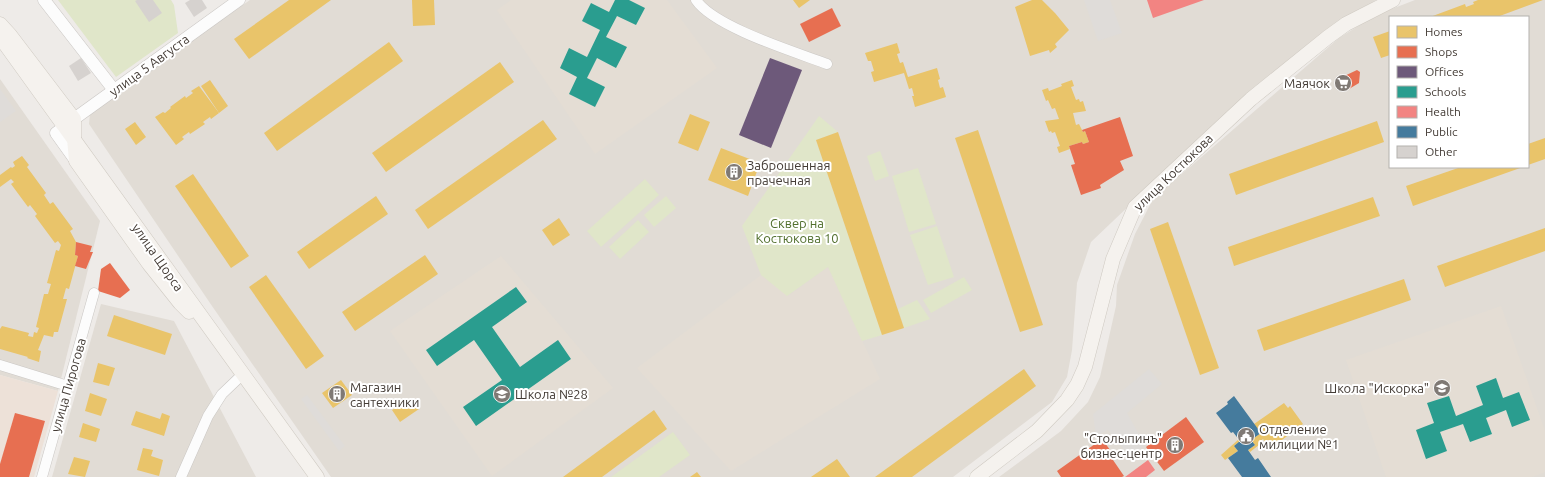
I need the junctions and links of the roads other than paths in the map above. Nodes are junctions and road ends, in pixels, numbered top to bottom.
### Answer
1 (44, 0) edge
2 (239, 0) edge
3 (696, 0) edge
4 (1393, 0) edge
5 (0, 24) edge
6 (0, 37) edge
7 (827, 64) dead end
8 (114, 90) junction
9 (69, 123) junction
10 (74, 138) junction
11 (76, 161) junction
12 (94, 293) dead end
13 (218, 340) junction
14 (0, 365) edge
15 (243, 374) junction
16 (68, 386) junction
17 (42, 477) edge
18 (181, 477) edge
19 (317, 477) edge
20 (977, 477) edge

1 - 8 street
2 - 8 street, улица 5 Августа
3 - 7 street
4 - 20 main road, улица Костюкова
5 - 9 main road
6 - 9 main road, улица Щорса
8 - 9 street, улица 5 Августа
9 - 10 main road, улица Щорса
9 - 11 street
10 - 11 main road
10 - 13 main road, улица Щорса
11 - 13 main road
12 - 16 street, улица Пирогова
13 - 15 main road, улица Щорса
14 - 16 street
15 - 18 street
15 - 19 main road, улица Щорса
16 - 17 street, улица Пирогова

